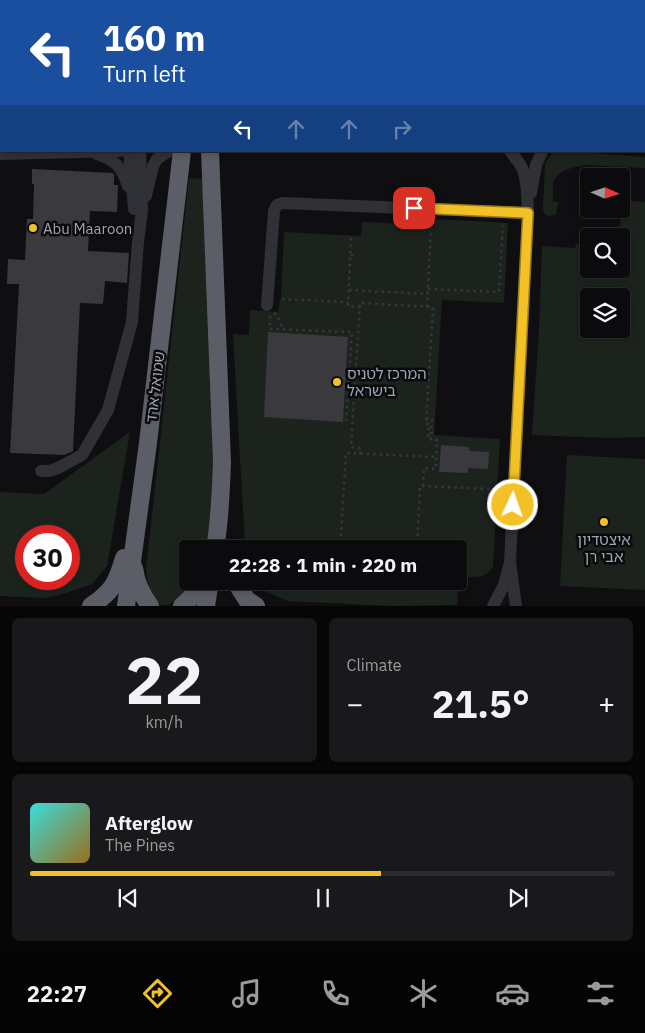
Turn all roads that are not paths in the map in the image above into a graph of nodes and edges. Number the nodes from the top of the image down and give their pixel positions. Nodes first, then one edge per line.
1 (92, 152) edge
2 (129, 152) edge
3 (140, 152) edge
4 (167, 152) edge
5 (210, 152) edge
6 (510, 152) edge
7 (542, 152) edge
8 (0, 154) edge
9 (182, 160) edge
10 (138, 210) junction
11 (528, 213) junction
12 (267, 305) dead end
13 (41, 471) dead end
14 (139, 502) junction
15 (218, 529) junction
16 (216, 540) edge
17 (220, 540) edge
18 (132, 558) junction
19 (510, 562) junction
20 (198, 590) edge
21 (209, 590) edge
22 (241, 590) edge
23 (91, 606) edge
24 (126, 606) edge
25 (150, 606) edge
26 (182, 606) edge
27 (206, 606) edge
28 (256, 606) edge
29 (493, 606) edge
30 (516, 606) edge

1 - 8 street
1 - 10 street
2 - 10 street
3 - 10 street
4 - 10 street
5 - 15 highway
6 - 7 street
6 - 11 street
7 - 11 street
9 - 14 highway, שמואל ארד
10 - 13 street
11 - 12 street
11 - 19 street
14 - 18 highway, שמואל ארד
14 - 23 highway
15 - 16 highway
15 - 17 highway
18 - 24 highway, שמואל ארד
18 - 25 highway
19 - 29 street
19 - 30 street
20 - 26 highway
21 - 27 highway
22 - 28 highway

